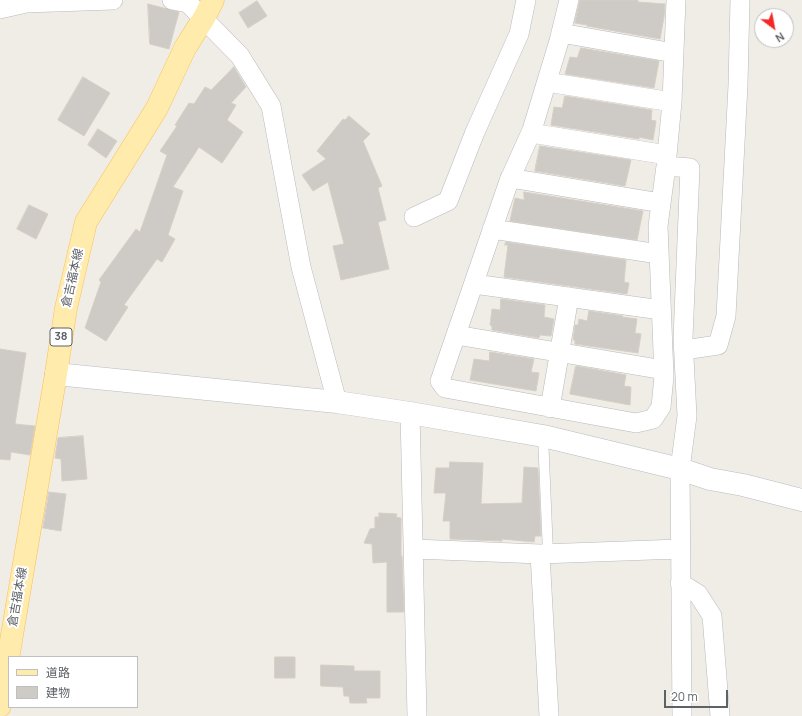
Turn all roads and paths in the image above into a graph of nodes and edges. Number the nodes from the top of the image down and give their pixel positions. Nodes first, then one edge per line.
1 (113, 0) edge
2 (172, 0) edge
3 (526, 0) edge
4 (569, 0) edge
5 (676, 0) edge
6 (740, 0) edge
7 (0, 9) edge
8 (208, 9) edge
9 (561, 33) junction
10 (674, 53) junction
11 (547, 82) junction
12 (672, 102) junction
13 (531, 133) junction
14 (666, 161) junction
15 (510, 178) junction
16 (661, 203) junction
17 (414, 217) dead end
18 (492, 229) junction
19 (659, 254) junction
20 (474, 284) junction
21 (569, 297) junction
22 (661, 310) junction
23 (456, 335) junction
24 (684, 350) junction
25 (560, 352) junction
26 (664, 370) junction
27 (56, 374) junction
28 (337, 402) junction
29 (550, 408) junction
30 (410, 413) junction
31 (543, 436) junction
32 (680, 469) junction
33 (802, 500) edge
34 (414, 549) junction
35 (680, 549) junction
36 (544, 554) junction
37 (680, 583) junction
38 (8, 656) edge
39 (8, 659) edge
40 (0, 706) edge
41 (417, 716) edge
42 (549, 716) edge
43 (682, 716) edge
44 (720, 716) edge

1 - 7 street
2 - 8 street
3 - 17 street
4 - 9 street
5 - 10 street
6 - 24 street
8 - 27 main road, 倉吉福本線 / 38
8 - 28 street
9 - 10 street
9 - 11 street
10 - 12 street
11 - 12 street
11 - 13 street
12 - 14 street
13 - 14 street
13 - 15 street
14 - 16 street
14 - 24 street
15 - 16 street
15 - 18 street
16 - 19 street
18 - 19 street
18 - 20 street
19 - 22 street
20 - 21 street
20 - 23 street
21 - 22 street
21 - 25 street
22 - 26 street
23 - 25 street
23 - 29 street
24 - 32 street
25 - 26 street
25 - 29 street
26 - 29 street
27 - 28 street
27 - 38 main road, 倉吉福本線 / 38
28 - 30 street
30 - 31 street
30 - 34 street
31 - 32 street
31 - 36 lane
32 - 33 street
32 - 35 street
34 - 36 street
34 - 41 street
35 - 36 street
35 - 37 street
36 - 42 street
37 - 43 street
37 - 44 street
39 - 40 main road, 倉吉福本線 / 38

